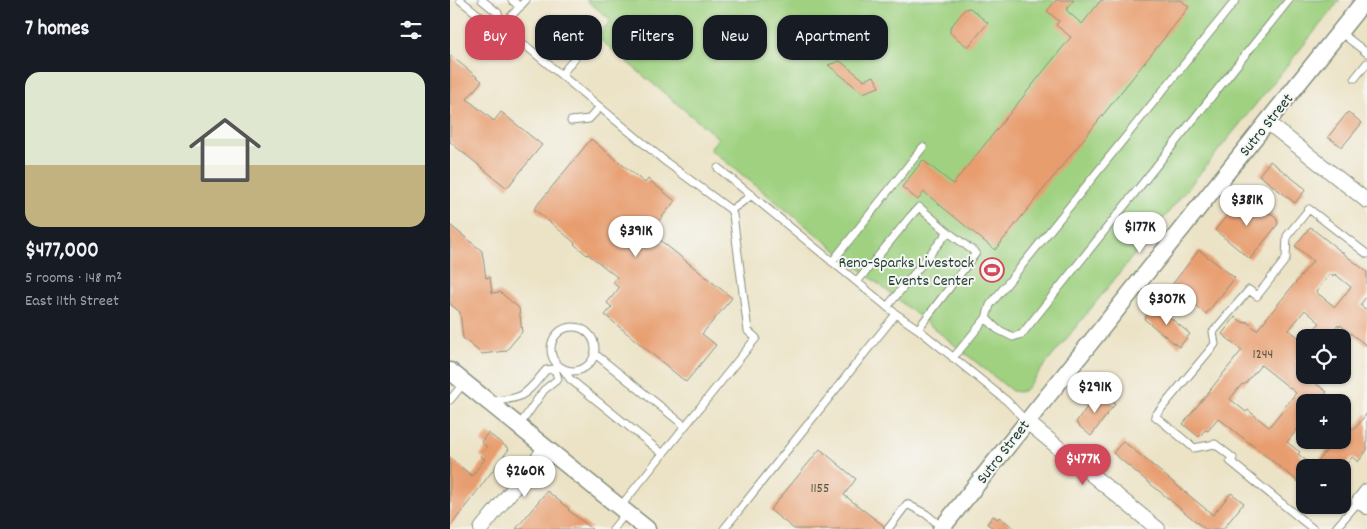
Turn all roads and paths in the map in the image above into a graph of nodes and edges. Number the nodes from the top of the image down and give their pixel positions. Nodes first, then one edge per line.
1 (460, 0) edge
2 (482, 0) edge
3 (512, 0) edge
4 (526, 0) edge
5 (1236, 0) edge
6 (1289, 0) edge
7 (1365, 0) edge
8 (520, 7) junction
9 (479, 15) edge
10 (499, 15) edge
11 (512, 15) edge
12 (1339, 32) junction
13 (525, 45) edge
14 (1367, 53) edge
15 (573, 60) edge
16 (1367, 63) edge
17 (561, 74) junction
18 (1355, 78) dead end
19 (600, 107) junction
20 (571, 121) dead end
21 (1267, 122) junction
22 (923, 147) dead end
23 (718, 168) dead end
24 (752, 195) junction
25 (1367, 201) edge
26 (731, 210) junction
27 (948, 232) junction
28 (1367, 254) edge
29 (832, 262) junction
30 (857, 282) junction
31 (887, 307) junction
32 (896, 314) junction
33 (986, 318) junction
34 (918, 329) junction
35 (595, 354) junction
36 (953, 358) junction
37 (558, 368) junction
38 (450, 371) edge
39 (464, 382) junction
40 (450, 400) edge
41 (488, 401) junction
42 (1026, 421) junction
43 (519, 426) junction
44 (686, 426) junction
45 (546, 448) junction
46 (663, 454) junction
47 (1364, 500) edge
48 (623, 510) junction
49 (942, 528) edge
50 (481, 529) edge
51 (613, 529) edge
52 (647, 529) edge
53 (724, 529) edge
54 (888, 529) edge
55 (1158, 529) edge
56 (1313, 529) edge
57 (1336, 529) edge

1 - 9 lane
2 - 10 lane
3 - 8 lane
4 - 8 lane
5 - 33 lane
6 - 33 lane
7 - 12 street, Sutro Street
8 - 11 lane
12 - 14 lane
12 - 21 street, Sutro Street
13 - 17 lane
15 - 17 lane
16 - 18 lane
17 - 19 lane
19 - 20 lane
19 - 26 lane
21 - 25 street
21 - 42 street, Sutro Street
22 - 29 lane
23 - 24 lane
24 - 26 lane
24 - 29 lane
26 - 44 lane
27 - 30 lane
27 - 31 lane
27 - 34 lane
28 - 56 lane
29 - 30 lane
30 - 31 lane
31 - 32 lane
32 - 34 lane
32 - 53 lane
33 - 36 lane
34 - 36 lane
35 - 37 lane
35 - 37 lane
35 - 44 lane
36 - 42 lane
37 - 41 lane
37 - 43 lane
37 - 46 lane
38 - 39 street
39 - 40 lane
39 - 41 street
41 - 43 street
42 - 49 street, Sutro Street
42 - 55 street
43 - 45 street
44 - 46 lane
45 - 48 street
45 - 50 street
46 - 48 lane
47 - 57 lane
48 - 51 lane
48 - 52 street
49 - 54 lane

